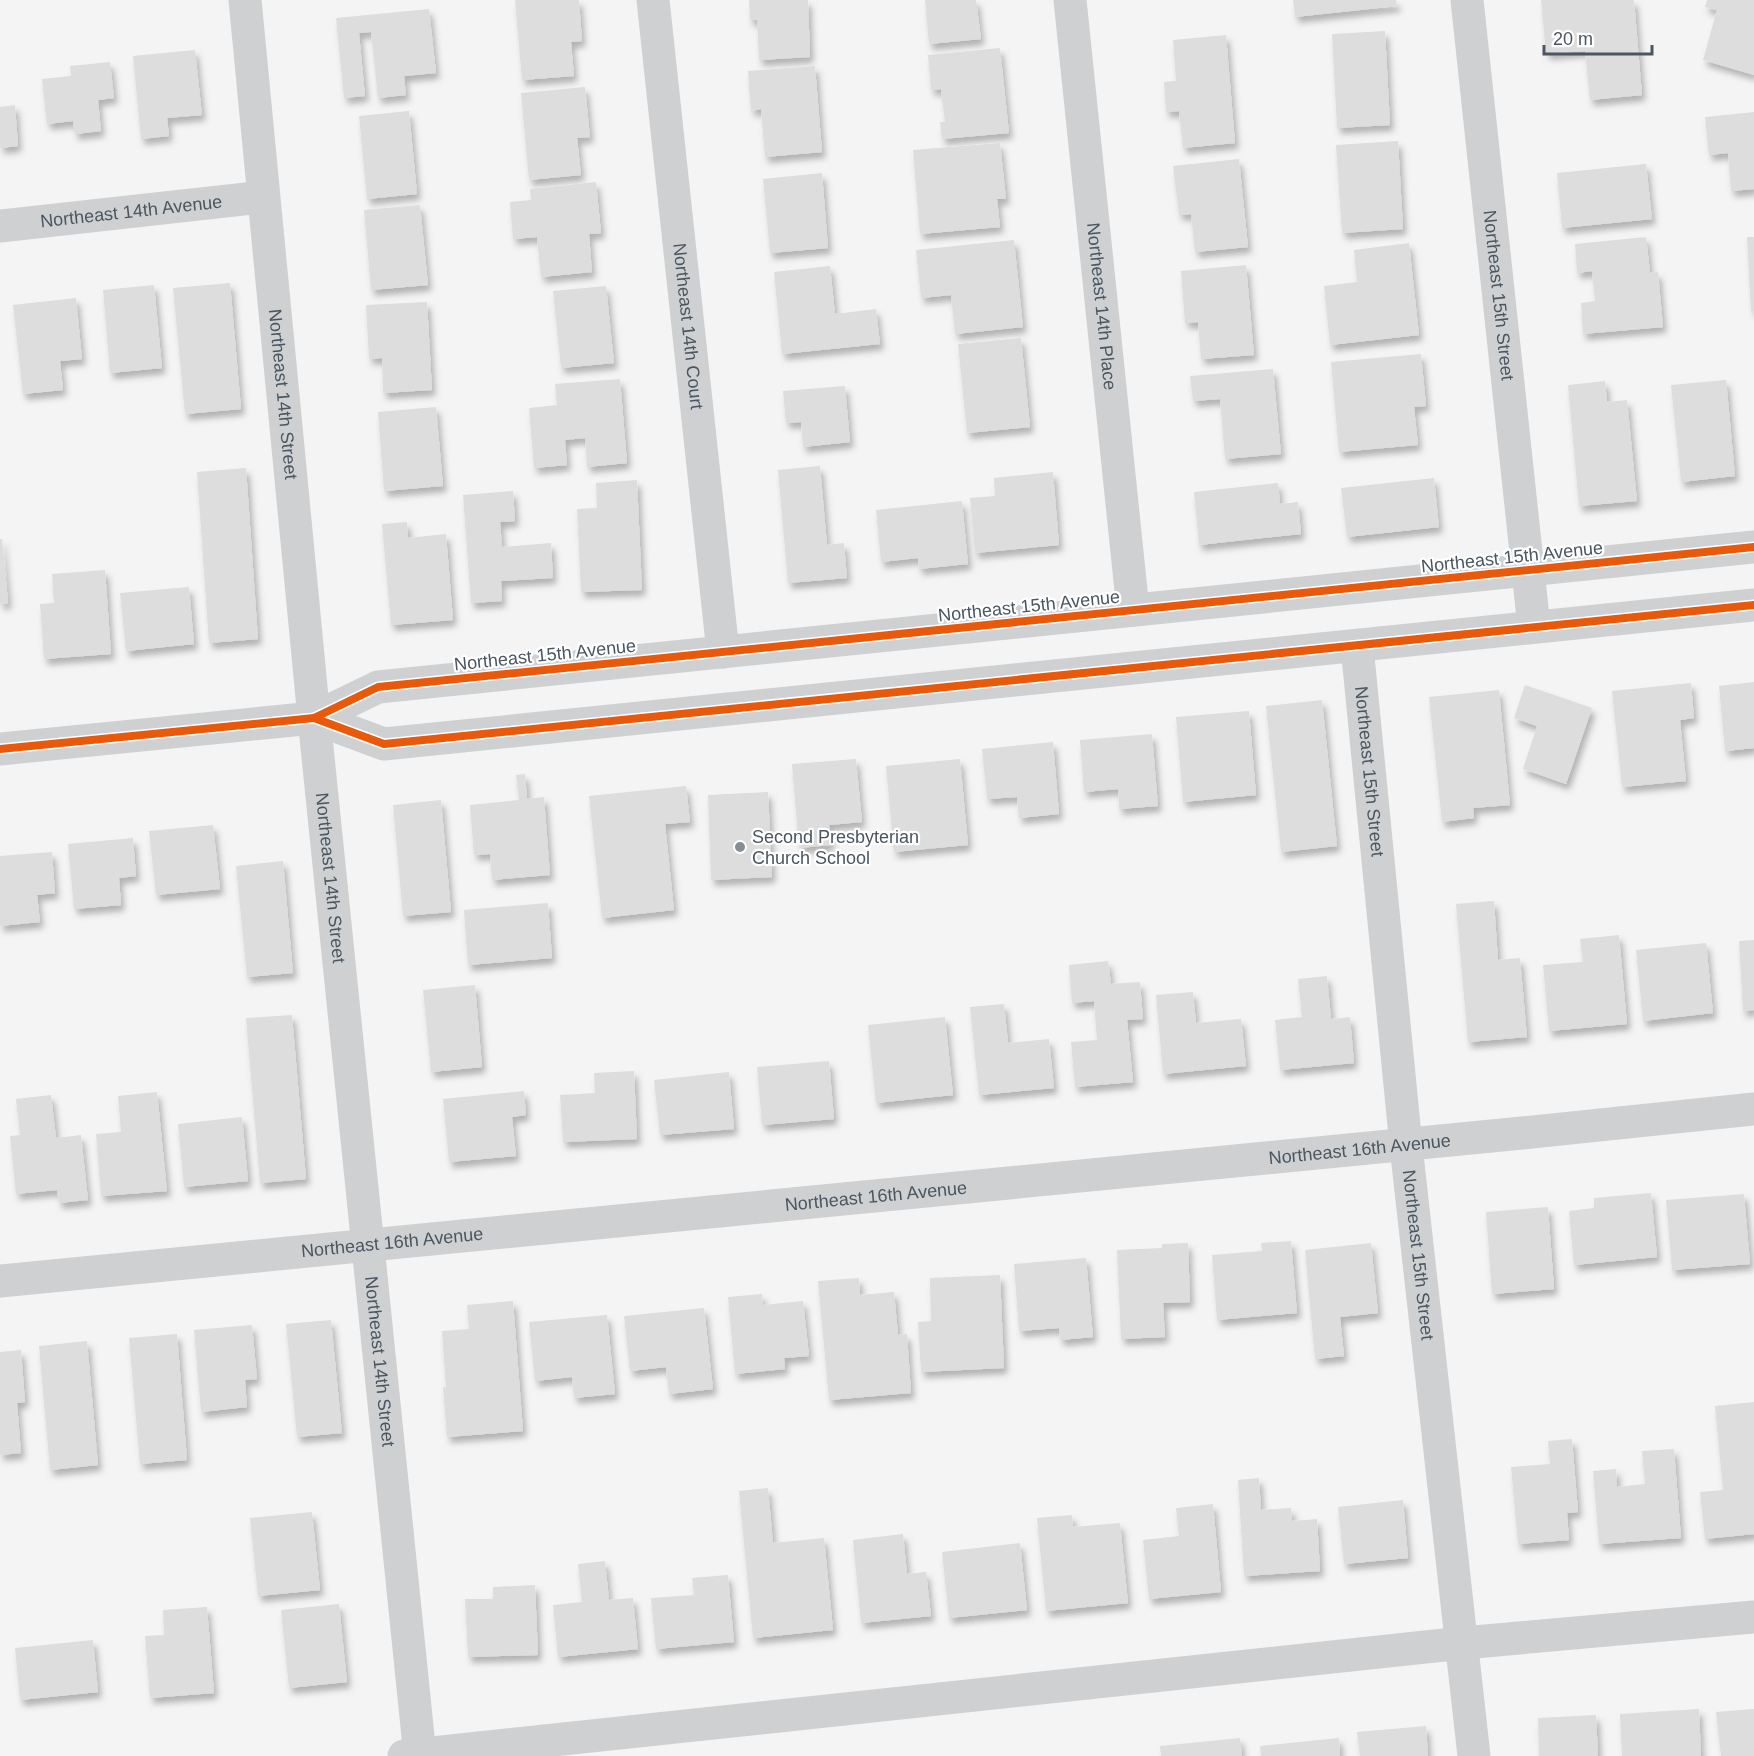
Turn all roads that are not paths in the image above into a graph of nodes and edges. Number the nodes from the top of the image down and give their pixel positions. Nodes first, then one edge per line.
1 (245, 0) edge
2 (653, 0) edge
3 (1070, 0) edge
4 (1467, 0) edge
5 (263, 197) junction
6 (0, 226) edge
7 (1754, 547) edge
8 (1528, 570) junction
9 (1754, 605) edge
10 (1133, 610) junction
11 (1534, 627) junction
12 (1356, 646) junction
13 (723, 652) junction
14 (314, 718) junction
15 (0, 749) edge
16 (1754, 1109) edge
17 (1406, 1146) junction
18 (368, 1244) junction
19 (0, 1281) edge
20 (1754, 1617) edge
21 (1463, 1643) junction
22 (414, 1756) edge
23 (1474, 1756) edge

1 - 5 street, Northeast 14th Street
2 - 13 street, Northeast 14th Court
3 - 10 street, Northeast 14th Place
4 - 8 street, Northeast 15th Street
5 - 6 street, Northeast 14th Avenue
5 - 14 street, Northeast 14th Street
7 - 8 street, Northeast 15th Avenue
8 - 10 street, Northeast 15th Avenue
8 - 11 street, Northeast 15th Street
9 - 11 street, Northeast 15th Avenue
10 - 13 street, Northeast 15th Avenue
11 - 12 street, Northeast 15th Avenue
12 - 14 street, Northeast 15th Avenue
12 - 17 street, Northeast 15th Street
13 - 14 street, Northeast 15th Avenue
14 - 15 street, Northeast 15th Avenue
14 - 18 street, Northeast 14th Street
16 - 17 street, Northeast 16th Avenue
17 - 18 street, Northeast 16th Avenue
17 - 21 street, Northeast 15th Street
18 - 19 street, Northeast 16th Avenue
18 - 22 street, Northeast 14th Street
20 - 21 street
21 - 22 street
21 - 23 street, Northeast 15th Street

